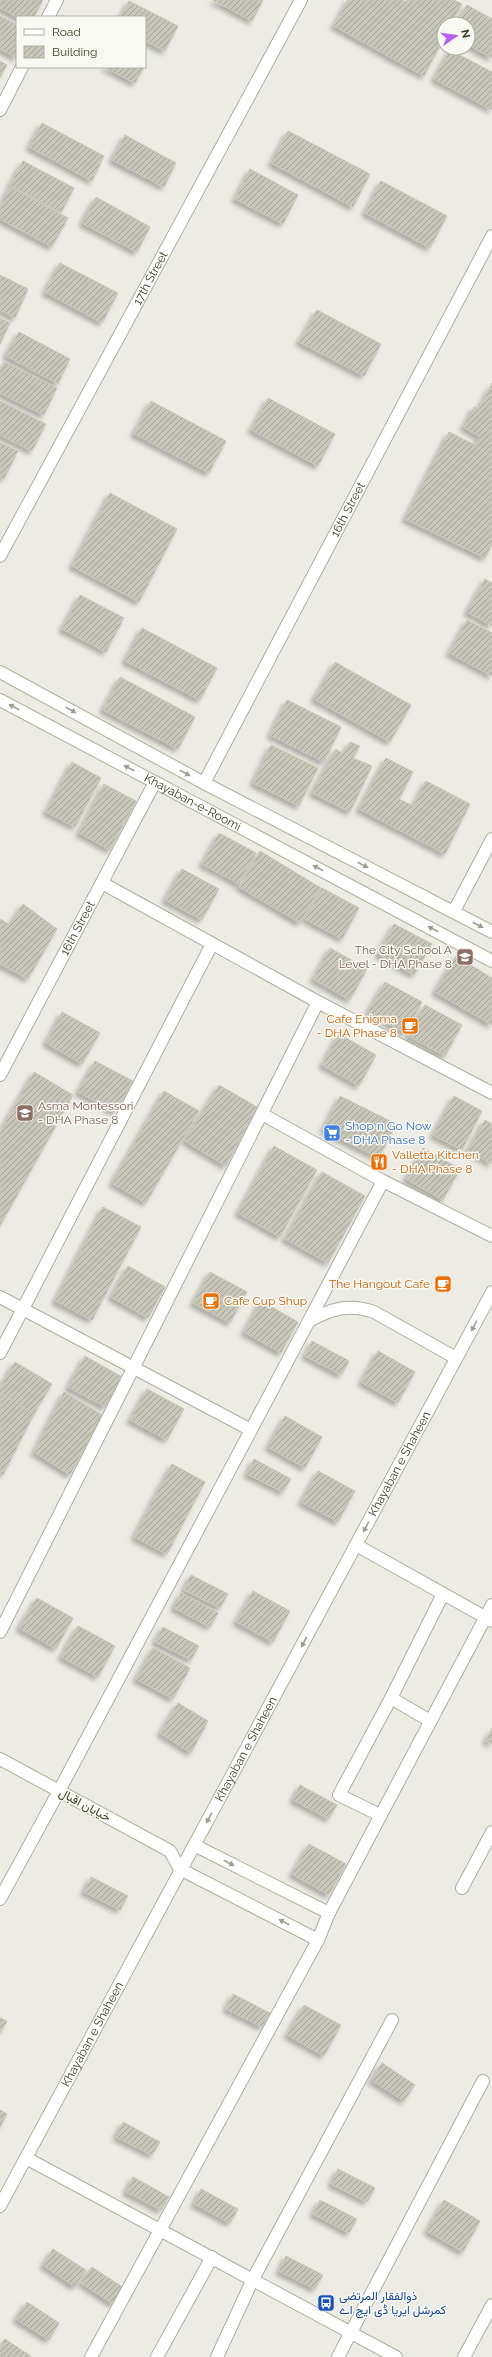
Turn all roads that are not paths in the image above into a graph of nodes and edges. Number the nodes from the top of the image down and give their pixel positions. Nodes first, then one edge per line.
1 (57, 0) edge
2 (301, 0) edge
3 (49, 16) edge
4 (21, 68) edge
5 (0, 110) edge
6 (492, 236) edge
7 (0, 556) edge
8 (0, 672) edge
9 (0, 700) edge
10 (155, 782) junction
11 (204, 782) junction
12 (492, 839) edge
13 (102, 883) junction
14 (454, 911) junction
15 (492, 932) edge
16 (212, 944) junction
17 (492, 961) edge
18 (318, 1002) junction
19 (0, 1075) edge
20 (492, 1093) edge
21 (262, 1114) junction
22 (383, 1181) junction
23 (492, 1236) edge
24 (492, 1292) edge
25 (0, 1296) edge
26 (23, 1309) junction
27 (309, 1321) junction
28 (0, 1353) edge
29 (456, 1358) junction
30 (134, 1368) junction
31 (251, 1430) junction
32 (356, 1545) junction
33 (443, 1594) junction
34 (492, 1605) edge
35 (489, 1619) edge
36 (0, 1632) edge
37 (391, 1698) junction
38 (430, 1722) junction
39 (0, 1759) edge
40 (60, 1792) junction
41 (380, 1816) junction
42 (492, 1832) edge
43 (194, 1845) junction
44 (170, 1851) junction
45 (180, 1869) junction
46 (462, 1888) dead end
47 (0, 1899) edge
48 (329, 1913) junction
49 (318, 1940) junction
50 (392, 2020) dead end
51 (484, 2081) dead end
52 (26, 2158) junction
53 (0, 2206) edge
54 (160, 2229) junction
55 (212, 2257) junction
56 (253, 2279) junction
57 (492, 2305) edge
58 (350, 2333) junction
59 (92, 2357) edge
60 (157, 2357) edge
61 (217, 2357) edge
62 (338, 2357) edge
63 (396, 2357) edge
64 (464, 2357) edge

1 - 3 street
2 - 7 street, 17th Street
4 - 5 street
6 - 11 street, 16th Street
8 -> 11 street, Khayaban-e-Roomi
10 -> 9 street, Khayaban-e-Roomi
10 - 13 street, 16th Street
17 -> 10 street, Khayaban-e-Roomi
11 -> 14 street, Khayaban-e-Roomi
12 - 14 street
13 - 16 street
13 - 19 street, 16th Street
14 -> 15 street, Khayaban-e-Roomi
16 - 18 street
16 - 26 street
18 - 20 street
18 - 21 street
21 - 22 street
21 - 30 street
22 - 23 street
22 - 27 street
24 -> 29 street, Khayaban e Shaheen
25 - 26 street
26 - 28 street
26 - 30 street
27 - 29 street
27 - 31 street
29 -> 32 street, Khayaban e Shaheen
30 - 31 street
30 - 36 street
31 - 40 street
32 - 33 street
32 -> 43 street, Khayaban e Shaheen
33 - 35 street
33 - 37 street
34 - 35 street
35 - 38 street
37 - 38 street
37 - 41 street
38 - 41 street
39 - 40 street, خیابان اقبال
40 - 44 street, خیابان اقبال
40 - 47 street
41 - 48 street
42 - 46 street
43 - 44 street
43 - 45 street, Khayaban e Shaheen
43 -> 48 street
44 - 45 street
49 -> 45 street
45 - 52 street, Khayaban e Shaheen
48 - 49 street
49 - 54 street
50 - 56 street
51 - 58 street
52 - 53 street, Khayaban e Shaheen
52 - 54 street
54 - 55 street
54 - 59 street
55 - 56 street
55 - 60 street
56 - 58 street
56 - 61 street
57 - 64 street
58 - 62 street
58 - 63 street

